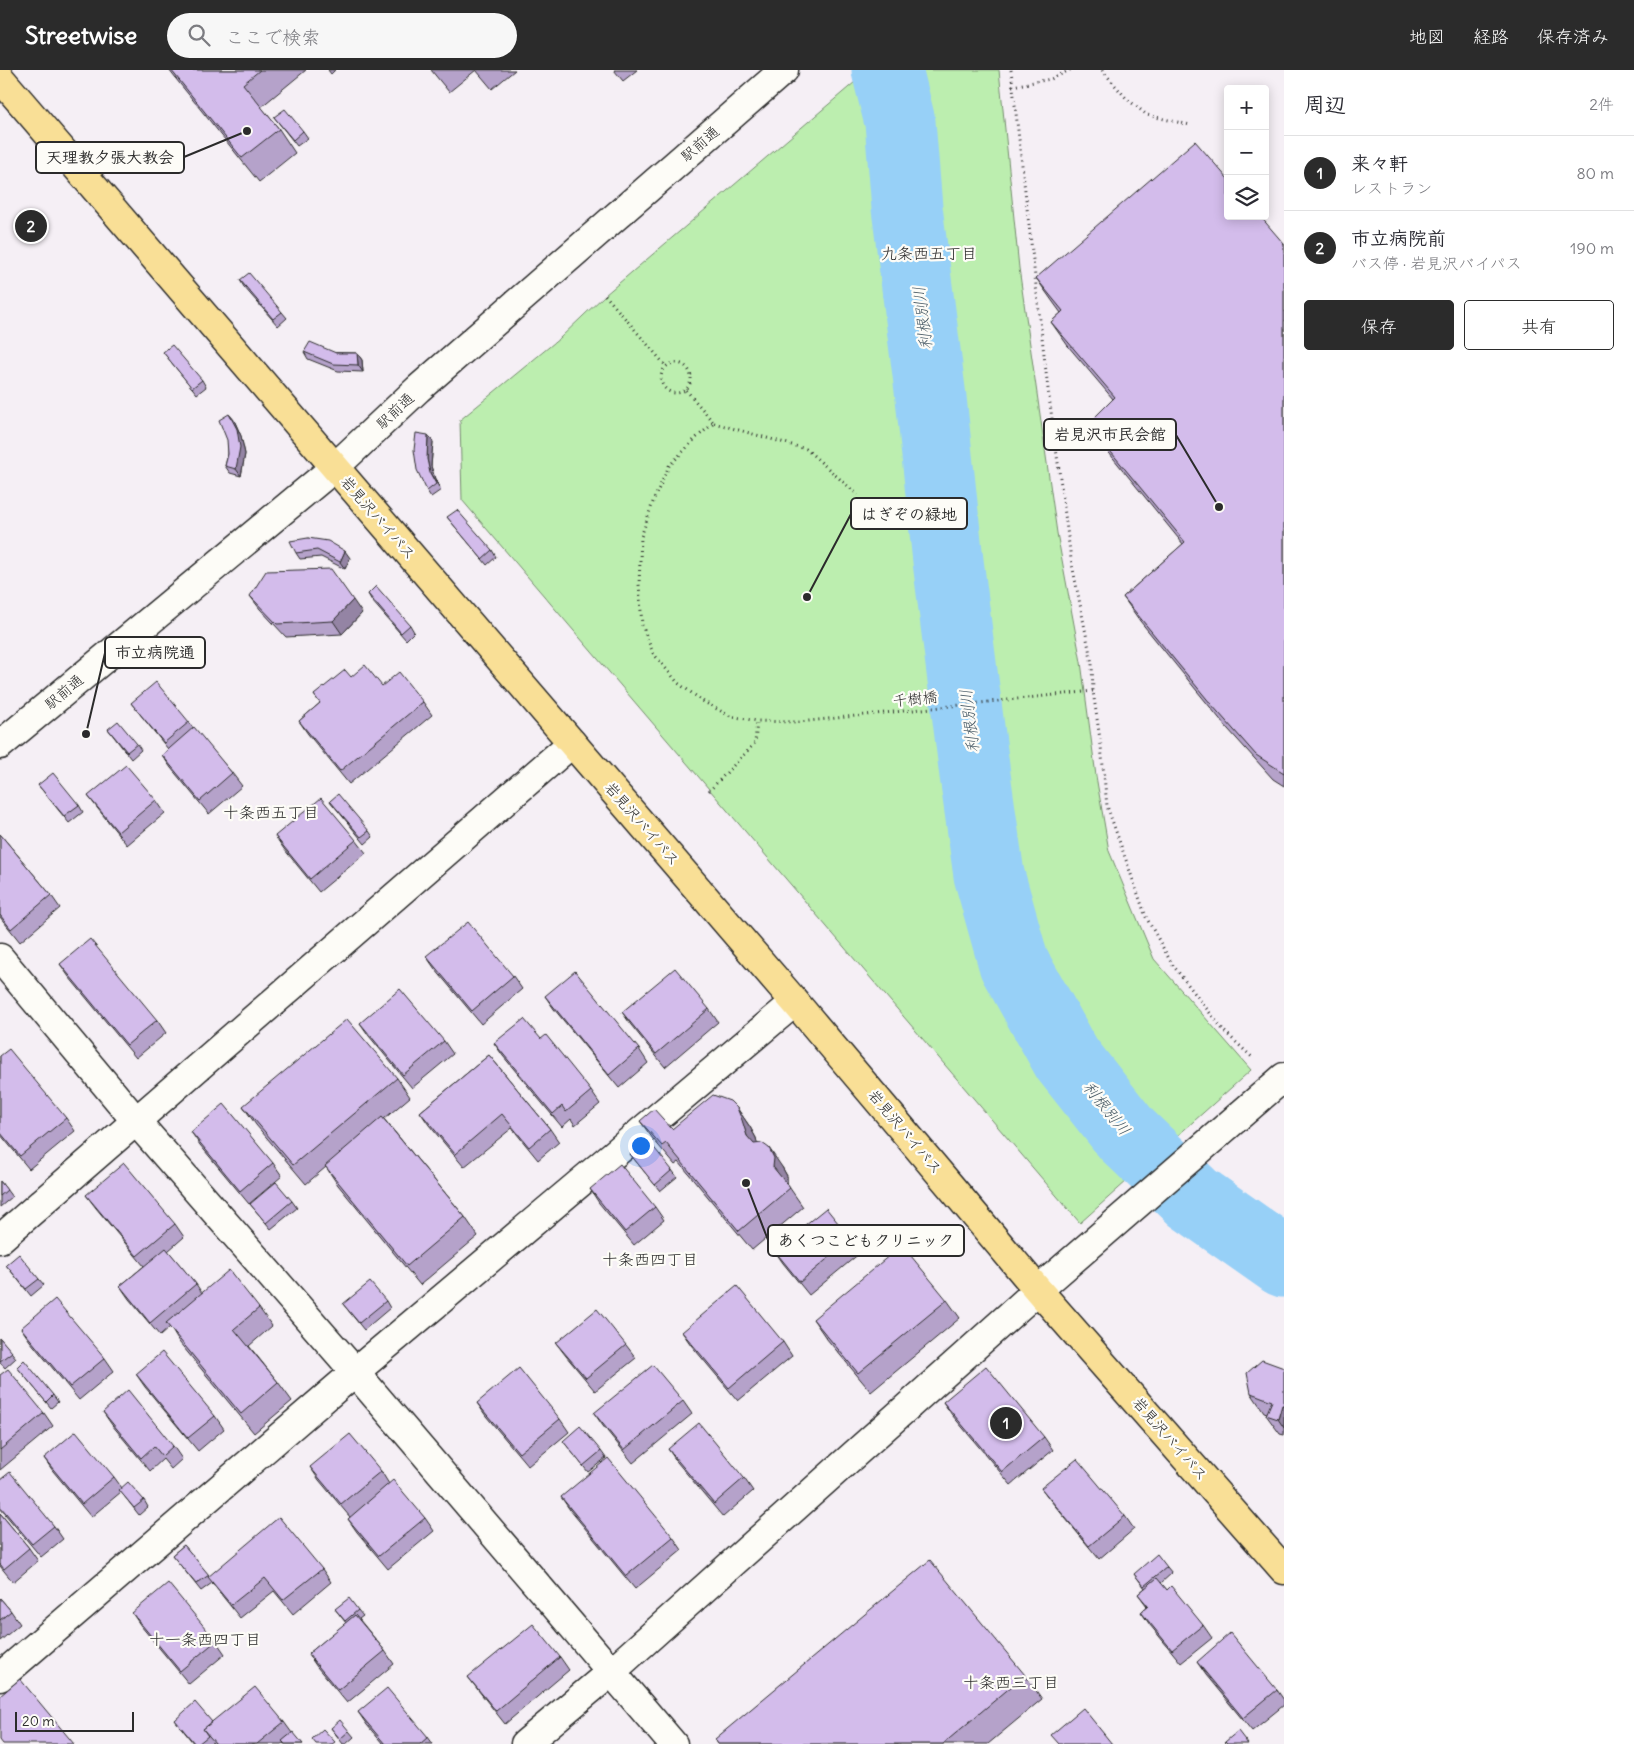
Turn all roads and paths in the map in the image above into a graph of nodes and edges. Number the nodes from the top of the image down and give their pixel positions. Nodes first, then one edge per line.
1 (784, 70) edge
2 (1010, 70) edge
3 (1070, 70) edge
4 (1102, 70) edge
5 (0, 78) edge
6 (1012, 86) junction
7 (1190, 126) dead end
8 (605, 294) dead end
9 (666, 366) junction
10 (686, 390) junction
11 (714, 423) junction
12 (334, 468) junction
13 (858, 495) dead end
14 (1092, 691) junction
15 (757, 721) junction
16 (572, 743) junction
17 (0, 745) edge
18 (709, 791) dead end
19 (0, 958) edge
20 (795, 1002) junction
21 (1276, 1088) edge
22 (136, 1121) junction
23 (0, 1240) edge
24 (1038, 1290) junction
25 (355, 1372) junction
26 (1284, 1570) edge
27 (611, 1672) junction
28 (0, 1677) edge
29 (525, 1744) edge
30 (673, 1744) edge

1 - 12 street, 駅前通
2 - 6 path
3 - 6 path
4 - 7 path
5 - 12 highway, 岩見沢バイパス
6 - 14 path
8 - 9 path
9 - 10 path
9 - 10 path
10 - 11 path
11 - 13 path
11 - 15 path, 千樹橋
12 - 16 highway, 岩見沢バイパス
12 - 17 street, 駅前通
14 - 15 path, 千樹橋
14 - 21 path
15 - 18 path
16 - 20 highway, 岩見沢バイパス
16 - 22 street
19 - 22 street
20 - 24 highway, 岩見沢バイパス
20 - 25 street
21 - 24 street
22 - 23 street
22 - 25 street
24 - 26 highway, 岩見沢バイパス
24 - 27 street
25 - 27 street
25 - 28 street
27 - 29 street
27 - 30 street

